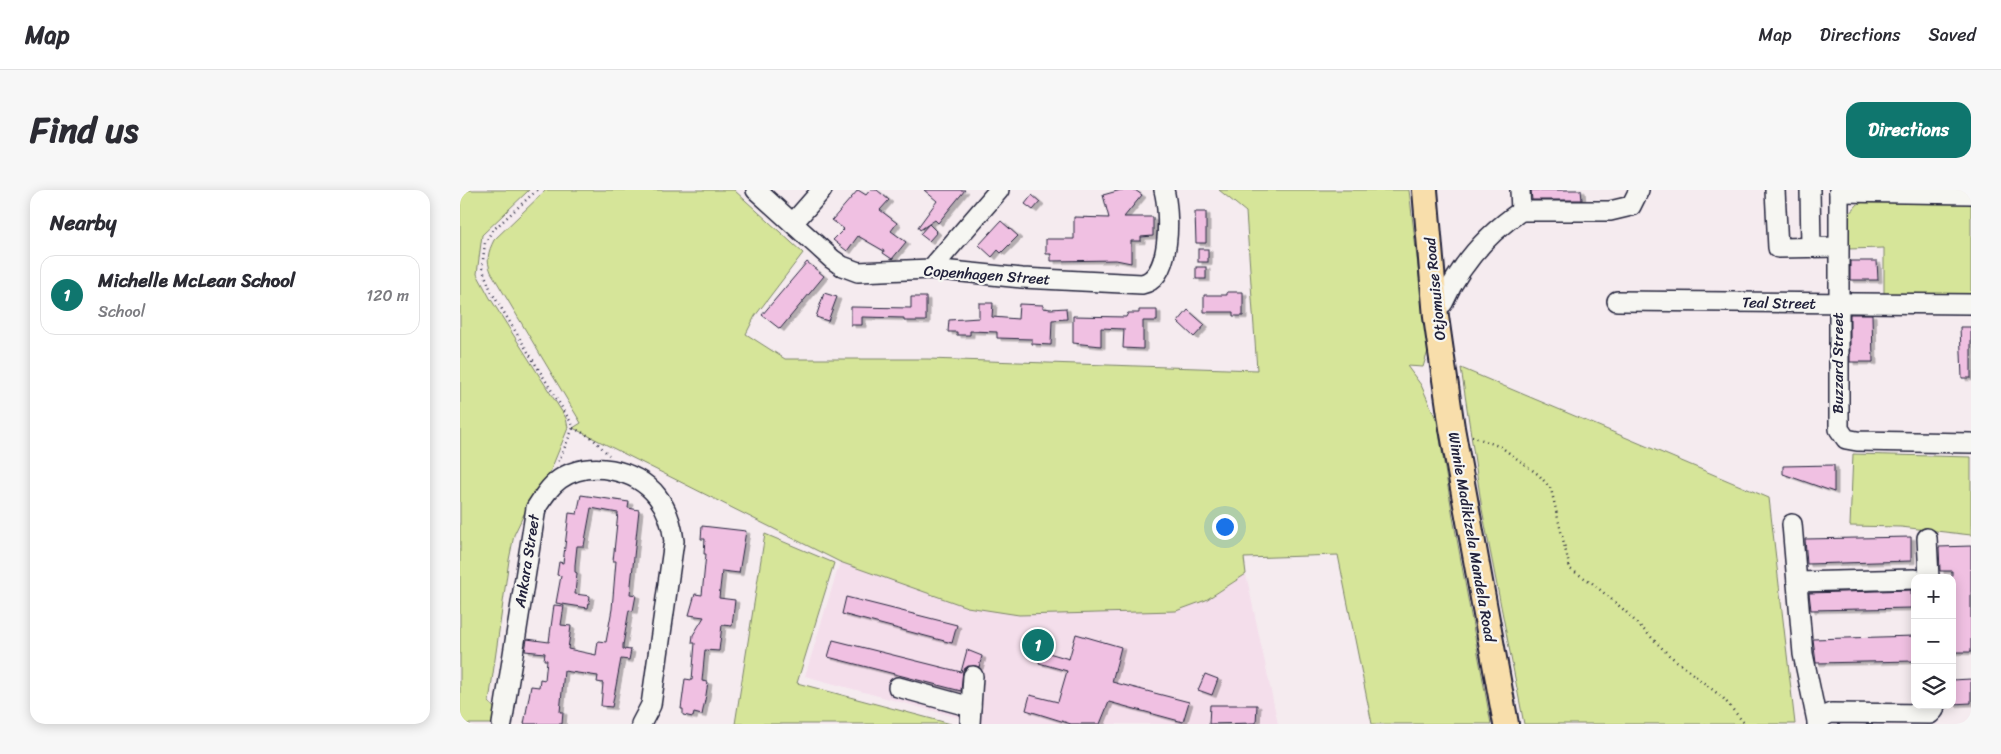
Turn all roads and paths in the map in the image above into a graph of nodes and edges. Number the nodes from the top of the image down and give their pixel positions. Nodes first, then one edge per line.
1 (537, 190) edge
2 (756, 190) edge
3 (822, 190) edge
4 (999, 190) edge
5 (1164, 190) edge
6 (1425, 190) edge
7 (1435, 190) edge
8 (1520, 190) edge
9 (1639, 190) edge
10 (1775, 190) edge
11 (1810, 190) edge
12 (1839, 191) edge
13 (1971, 194) edge
14 (1521, 211) junction
15 (792, 224) junction
16 (1811, 247) junction
17 (1838, 247) junction
18 (931, 270) junction
19 (1617, 302) dead end
20 (1443, 303) junction
21 (1838, 304) junction
22 (1971, 304) edge
23 (1442, 349) junction
24 (573, 428) junction
25 (1452, 428) junction
26 (1971, 443) edge
27 (556, 468) dead end
28 (619, 472) junction
29 (1792, 524) dead end
30 (1927, 538) dead end
31 (1929, 574) edge
32 (1911, 579) edge
33 (1797, 582) junction
34 (973, 676) dead end
35 (898, 687) dead end
36 (1934, 709) edge
37 (971, 716) edge
38 (1817, 722) edge
39 (502, 724) edge
40 (641, 724) edge
41 (1506, 724) edge
42 (1745, 724) edge

1 - 24 path
2 - 15 street, Copenhagen Street
3 - 15 street
4 - 18 street
5 - 18 street, Copenhagen Street
6 - 23 main road, Otjomuise Road
7 - 20 main road, Otjomuise Road
8 - 14 street
9 - 14 street
10 - 16 street
11 - 16 street
12 - 13 street
12 - 17 street, Buzzard Street
14 - 20 street
15 - 18 street, Copenhagen Street
16 - 17 street
17 - 21 street, Buzzard Street
19 - 21 street, Teal Street
20 - 23 main road, Otjomuise Road
21 - 22 street, Teal Street
21 - 26 street, Buzzard Street
23 - 25 main road, Winnie Madikizela Mandela Road
24 - 27 path
24 - 28 path
25 - 41 main road, Winnie Madikizela Mandela Road
25 - 42 path
28 - 39 street, Ankara Street
28 - 40 street, Ankara Street
29 - 33 street
30 - 31 street
32 - 33 street
33 - 38 street
34 - 37 street
35 - 37 street
36 - 38 street

